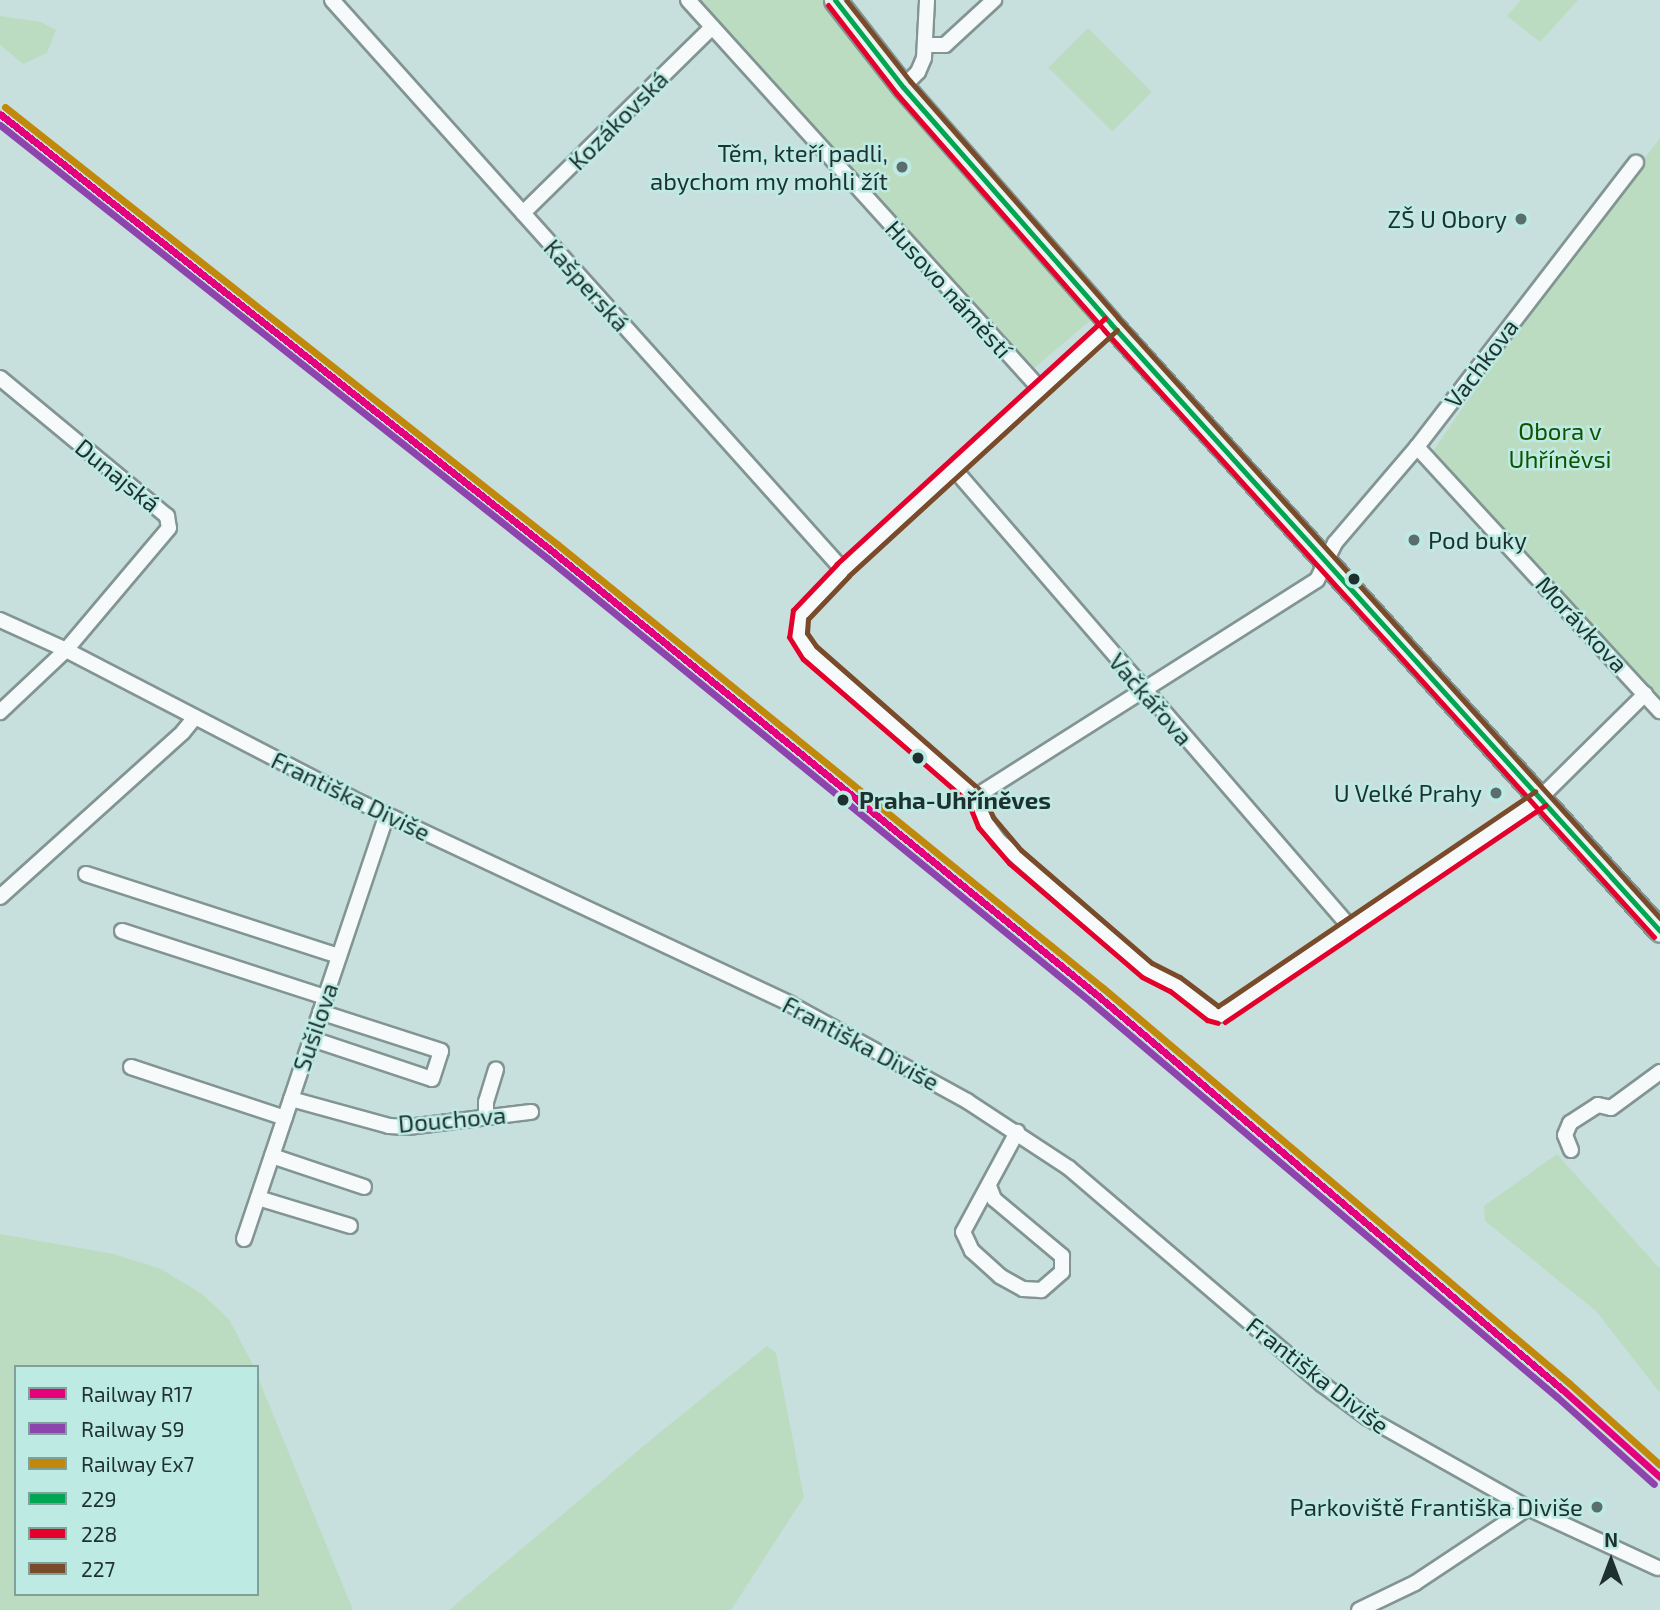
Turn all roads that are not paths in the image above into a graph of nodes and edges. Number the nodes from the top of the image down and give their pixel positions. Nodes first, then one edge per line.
1 (332, 0) edge
2 (688, 0) edge
3 (835, 0) edge
4 (927, 0) edge
5 (995, 0) edge
6 (712, 27) junction
7 (927, 45) junction
8 (903, 87) junction
9 (1636, 163) dead end
10 (523, 213) junction
11 (1111, 324) junction
12 (0, 379) edge
13 (1041, 390) junction
14 (1417, 447) junction
15 (955, 470) junction
16 (1326, 562) junction
17 (843, 570) junction
18 (0, 620) edge
19 (66, 650) junction
20 (1144, 692) junction
21 (1644, 694) junction
22 (1660, 711) edge
23 (0, 712) edge
24 (195, 717) junction
25 (975, 797) junction
26 (1540, 798) junction
27 (387, 815) junction
28 (86, 874) dead end
29 (0, 897) edge
30 (1349, 926) junction
31 (1660, 930) edge
32 (122, 931) dead end
33 (339, 956) junction
34 (325, 997) junction
35 (320, 1012) junction
36 (312, 1039) junction
37 (131, 1067) dead end
38 (496, 1069) dead end
39 (1660, 1072) edge
40 (291, 1099) junction
41 (531, 1112) dead end
42 (486, 1117) junction
43 (285, 1118) junction
44 (1017, 1132) junction
45 (1571, 1150) dead end
46 (272, 1156) junction
47 (989, 1186) junction
48 (364, 1187) dead end
49 (258, 1198) junction
50 (350, 1226) dead end
51 (244, 1239) dead end
52 (1528, 1508) junction
53 (1658, 1568) dead end
54 (1359, 1610) edge

1 - 10 street, Kašperská
2 - 6 street, Husovo náměstí
3 - 8 main road
4 - 7 street
5 - 7 street
6 - 10 street, Kozákovská
6 - 13 street, Husovo náměstí
7 - 8 street
8 - 11 main road
9 - 14 street, Vachkova
10 - 17 street, Kašperská
11 - 13 street
11 - 16 main road
12 - 19 street, Dunajská
13 - 15 street
14 - 16 street, Vachkova
14 - 21 street, Morávkova
15 - 17 street
15 - 20 street, Vačkářova
16 - 20 street, Vachkova
16 - 26 main road
17 - 25 street
18 - 19 street, Františka Diviše
19 - 23 street, Dunajská
19 - 24 street, Františka Diviše
20 - 25 street, Vachkova
20 - 30 street, Vačkářova
21 - 22 street, Morávkova
21 - 26 street
24 - 27 street, Františka Diviše
24 - 29 street
25 - 30 street
26 - 30 street
26 - 31 main road
27 - 33 street, Sušilova
27 - 44 street, Františka Diviše
28 - 33 street
32 - 34 street
33 - 34 street, Sušilova
34 - 35 street, Sušilova
35 - 36 street, Sušilova
35 - 36 street
36 - 40 street, Sušilova
37 - 43 street
38 - 42 street
39 - 45 street
40 - 42 street, Douchova
40 - 43 street, Sušilova
41 - 42 street, Douchova
43 - 46 street, Sušilova
44 - 47 street
44 - 52 street, Františka Diviše
46 - 48 street
46 - 49 street, Sušilova
47 - 47 street
49 - 50 street
49 - 51 street, Sušilova
52 - 53 street, Františka Diviše
52 - 54 street

